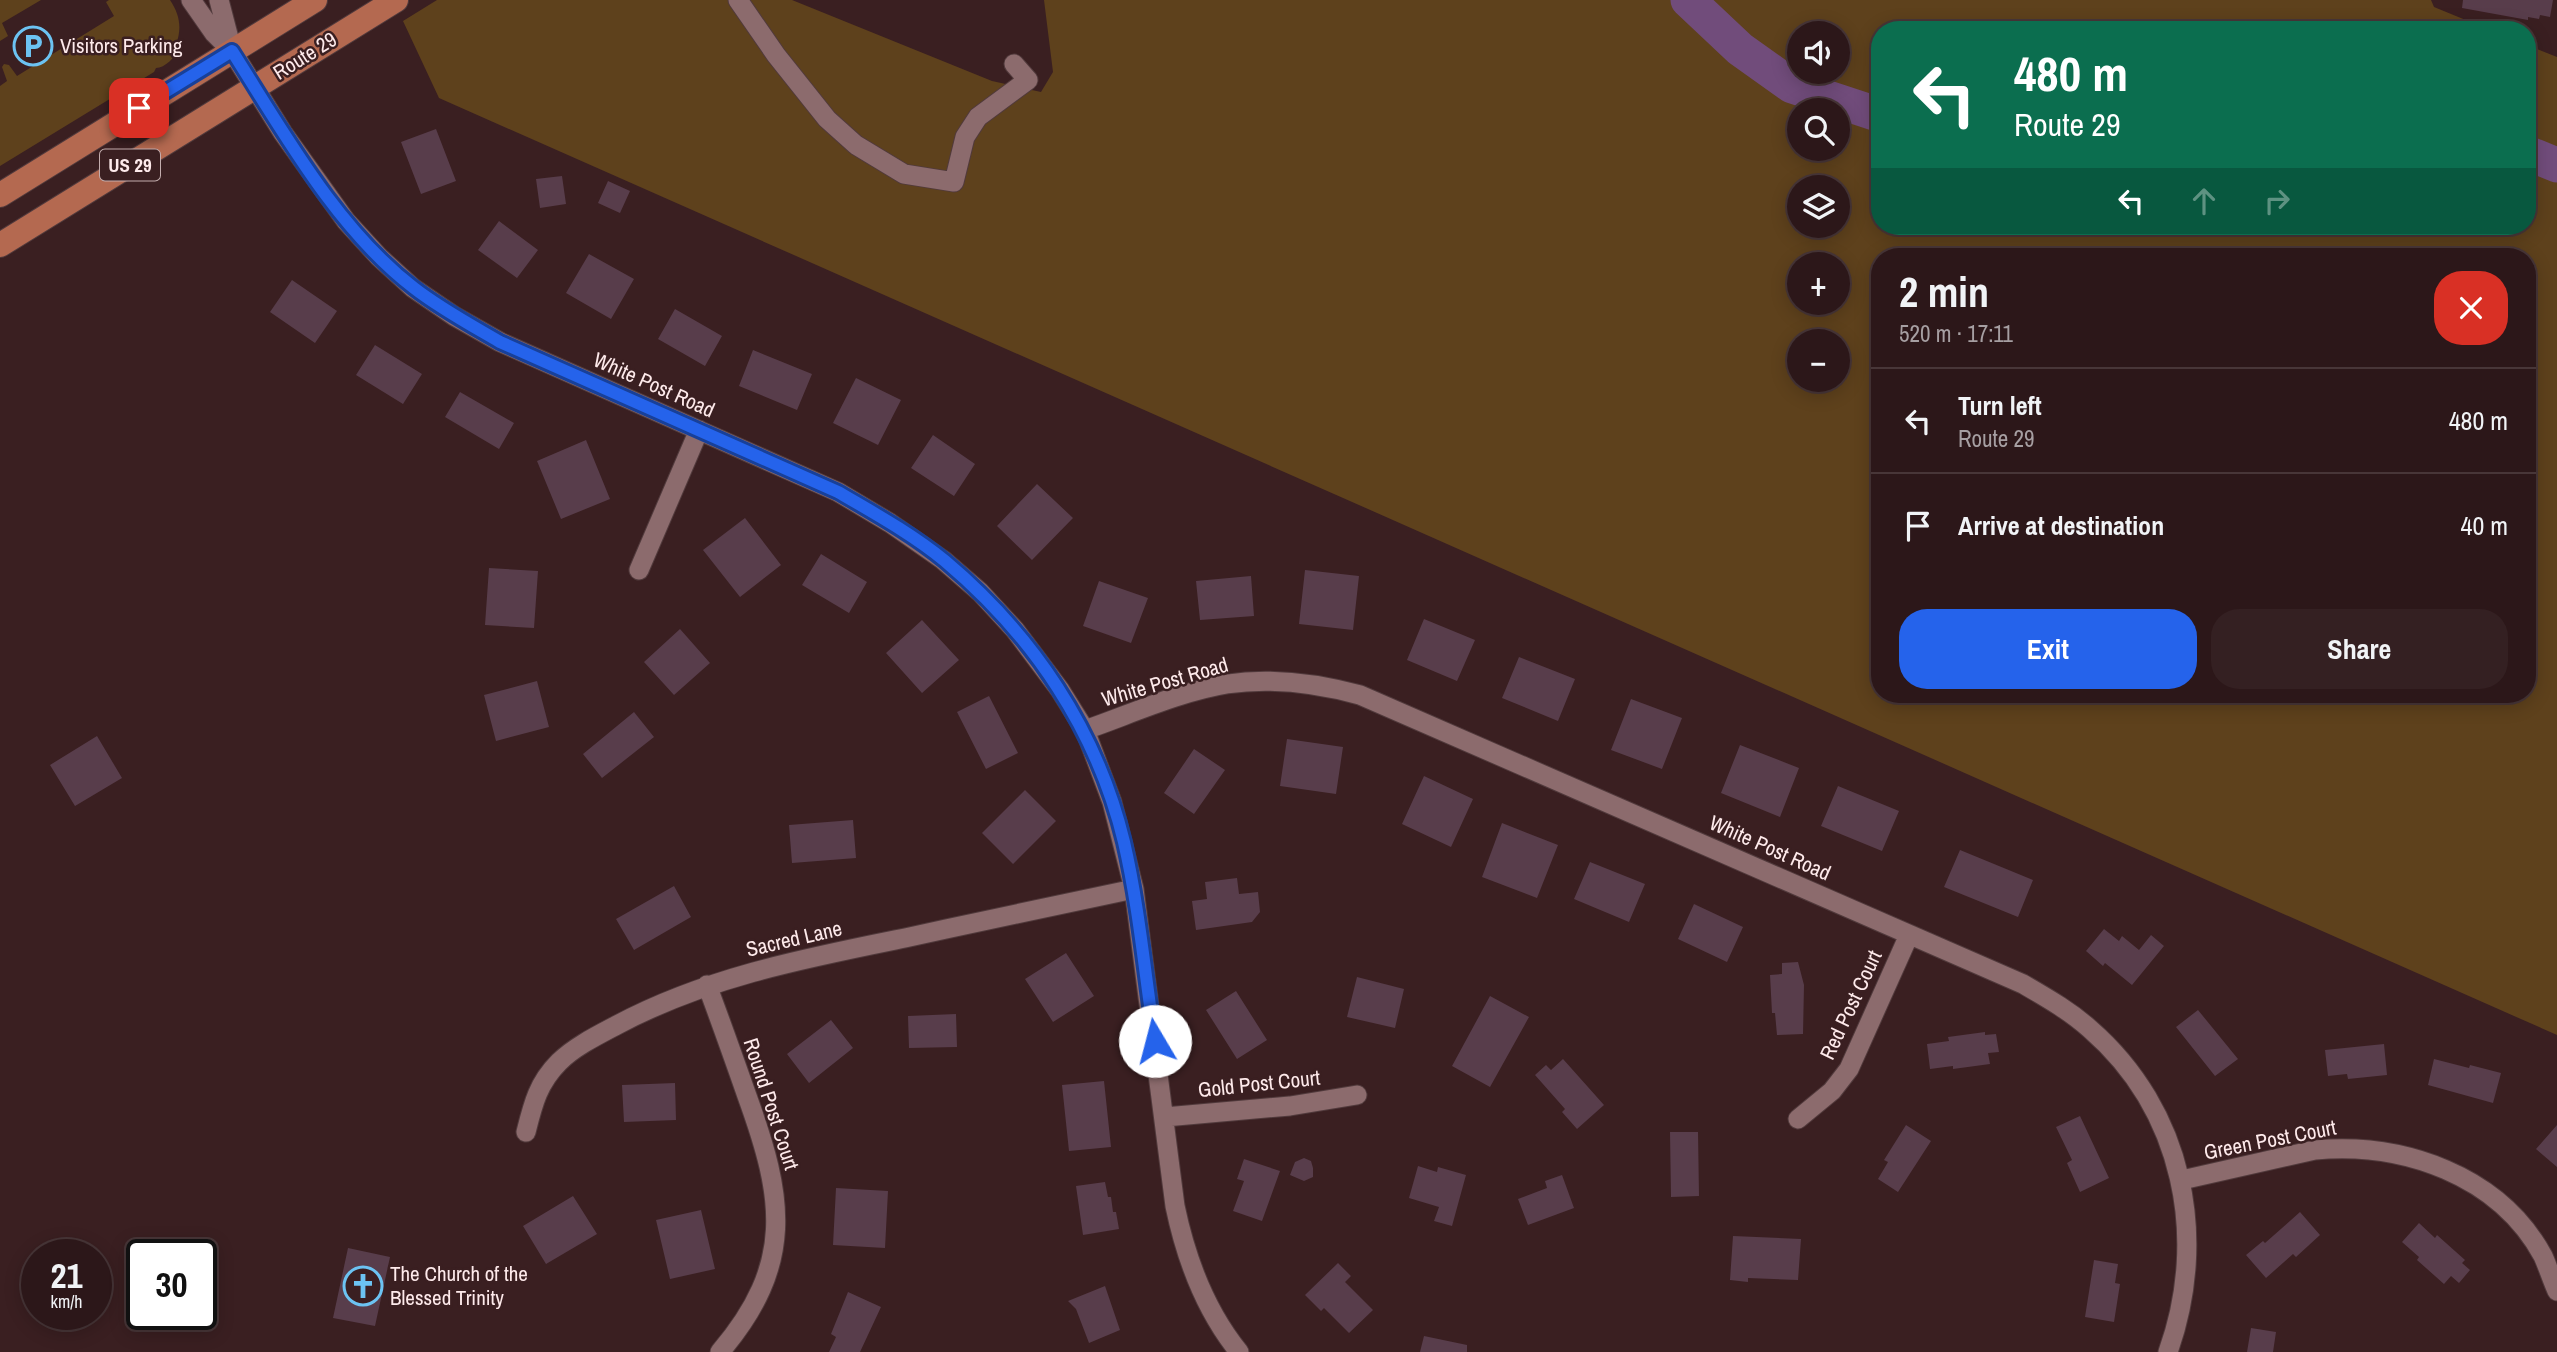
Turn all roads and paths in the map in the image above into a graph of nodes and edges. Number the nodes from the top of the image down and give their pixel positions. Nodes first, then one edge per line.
1 (191, 0) edge
2 (219, 0) edge
3 (315, 0) edge
4 (397, 0) edge
5 (738, 0) edge
6 (232, 51) junction
7 (1014, 65) dead end
8 (255, 88) junction
9 (0, 194) edge
10 (0, 245) edge
11 (699, 430) junction
12 (639, 570) dead end
13 (1084, 730) junction
14 (1133, 889) junction
15 (1909, 934) junction
16 (707, 985) junction
17 (1357, 1095) dead end
18 (1165, 1117) junction
19 (1798, 1119) dead end
20 (526, 1132) dead end
21 (2182, 1180) junction
22 (2557, 1292) edge
23 (720, 1352) edge
24 (1239, 1352) edge
25 (2168, 1352) edge

1 - 6 street
2 - 6 street
3 - 6 main road, Route 29 / US 29
4 - 8 main road, Route 29 / US 29
5 - 7 street
6 - 8 street, White Post Road
6 - 9 main road, Route 29 / US 29
8 - 10 main road, Route 29 / US 29
8 - 11 street, White Post Road
11 - 12 street
11 - 13 street, White Post Road
13 - 14 street, White Post Road
13 - 15 street, White Post Road
14 - 16 street, Sacred Lane
14 - 18 street, White Post Road
15 - 19 street, Red Post Court
15 - 21 street, White Post Road
16 - 20 street, Sacred Lane
16 - 23 street, Round Post Court
17 - 18 street, Gold Post Court
18 - 24 street, White Post Road
21 - 22 street, Green Post Court
21 - 25 street, White Post Road

